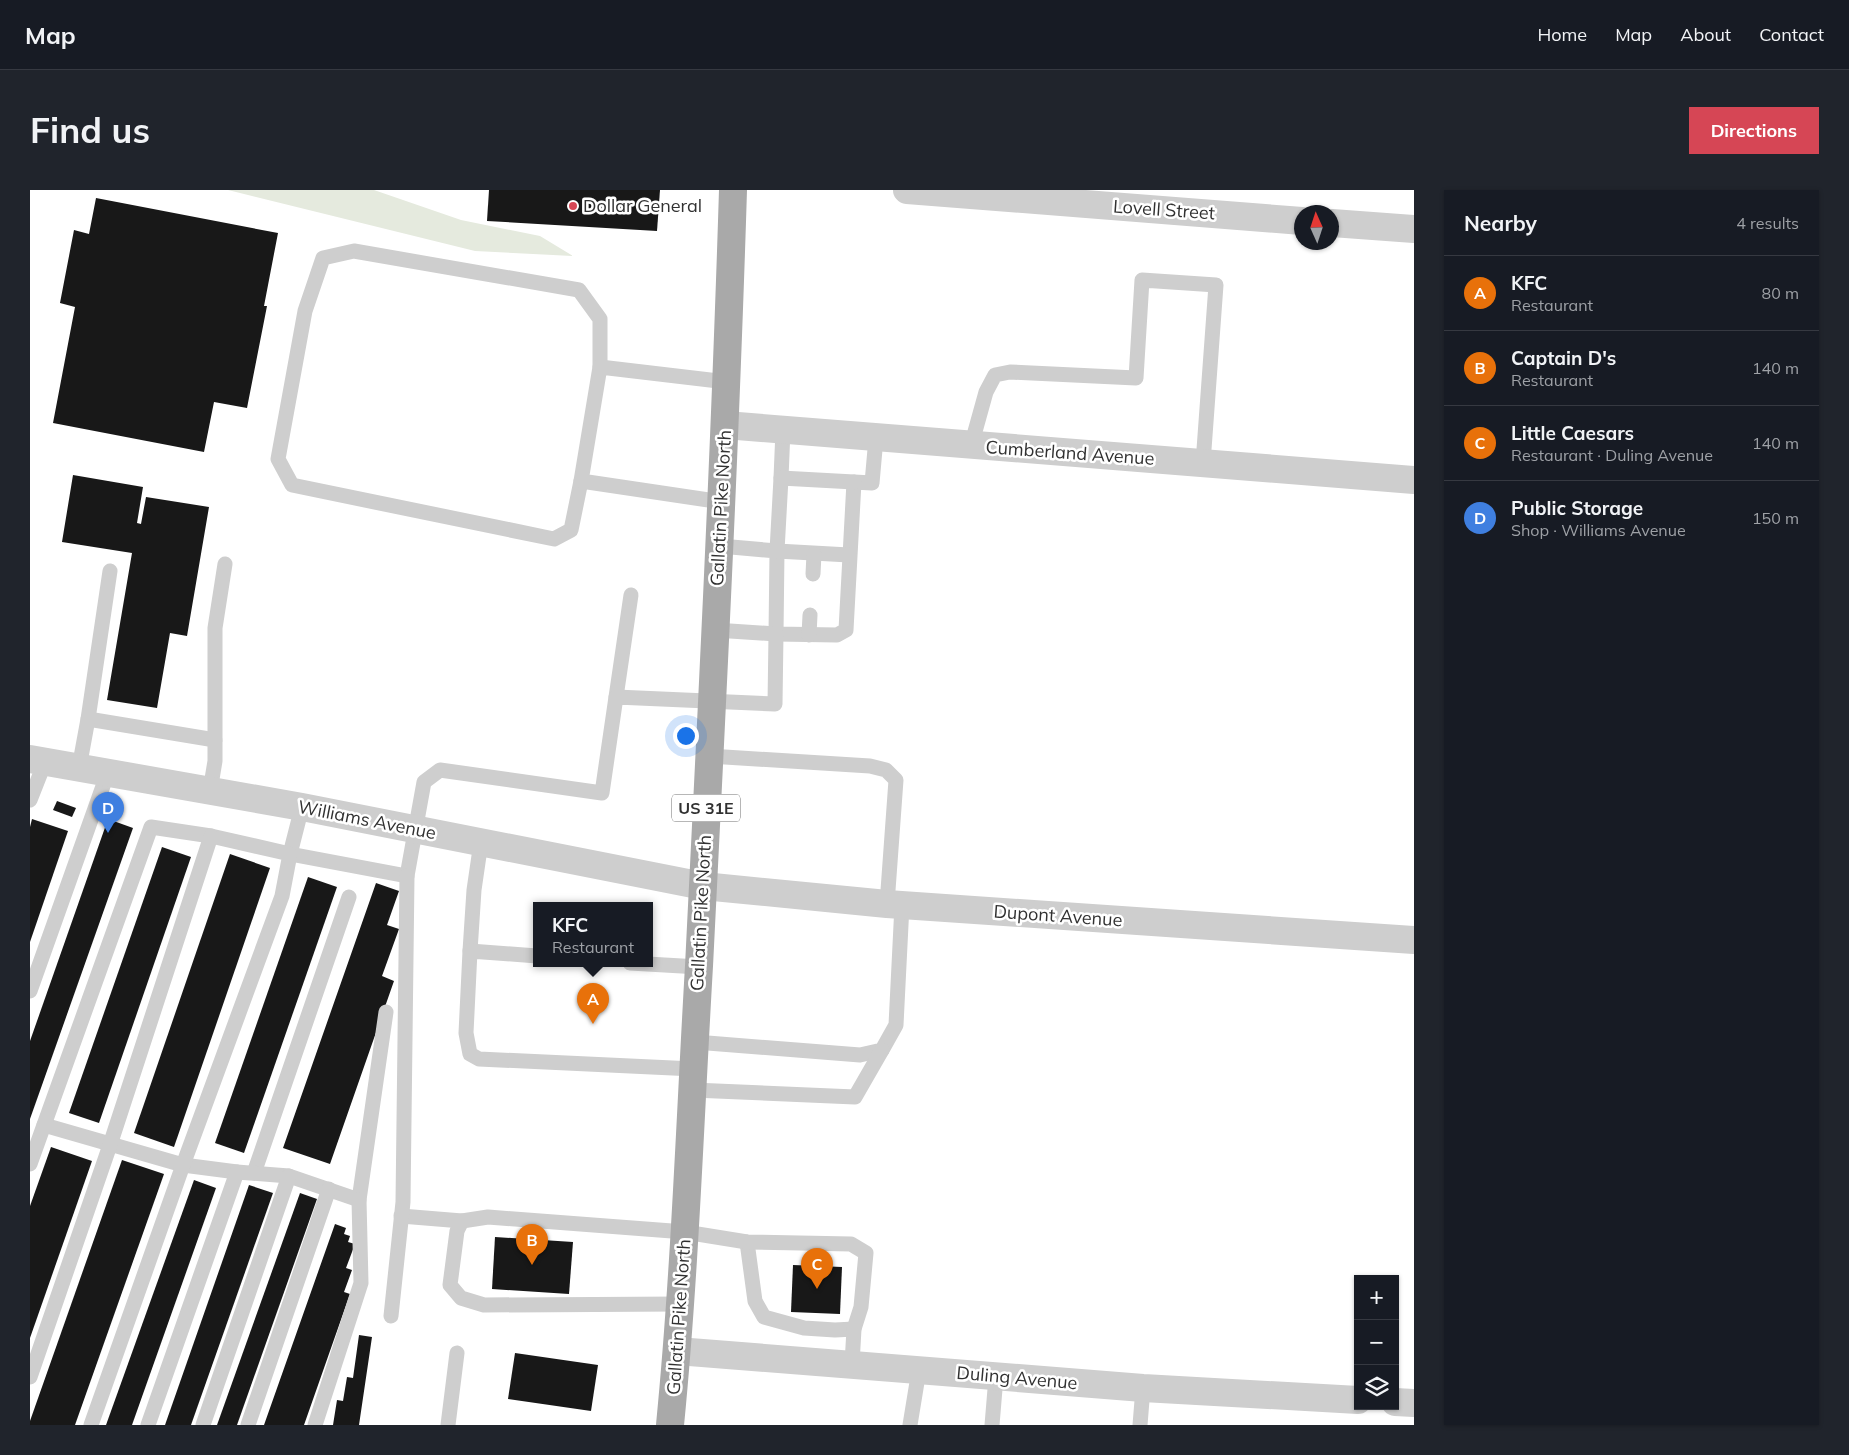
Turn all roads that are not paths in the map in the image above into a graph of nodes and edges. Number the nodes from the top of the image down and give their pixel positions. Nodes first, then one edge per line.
1 (734, 190) edge
2 (907, 190) edge
3 (1294, 220) edge
4 (1339, 224) edge
5 (1414, 229) edge
6 (600, 367) junction
7 (727, 382) junction
8 (725, 425) junction
9 (784, 430) junction
10 (876, 438) junction
11 (971, 446) junction
12 (1203, 463) junction
13 (781, 478) junction
14 (1414, 480) edge
15 (581, 481) junction
16 (854, 482) junction
17 (722, 502) junction
18 (720, 546) junction
19 (777, 551) junction
20 (814, 554) junction
21 (849, 555) junction
22 (225, 564) dead end
23 (110, 571) dead end
24 (813, 574) dead end
25 (631, 595) dead end
26 (810, 615) dead end
27 (715, 630) junction
28 (776, 634) junction
29 (809, 635) junction
30 (616, 697) junction
31 (712, 702) junction
32 (88, 719) junction
33 (215, 740) junction
34 (709, 756) junction
35 (37, 761) edge
36 (79, 768) junction
37 (108, 772) junction
38 (210, 791) junction
39 (30, 800) edge
40 (302, 808) junction
41 (416, 830) junction
42 (211, 836) junction
43 (481, 842) junction
44 (290, 854) junction
45 (408, 876) junction
46 (703, 886) junction
47 (349, 897) dead end
48 (895, 904) junction
49 (1414, 940) edge
50 (470, 951) junction
51 (533, 956) edge
52 (653, 964) edge
53 (698, 967) junction
54 (30, 991) edge
55 (386, 1012) dead end
56 (882, 1050) junction
57 (694, 1067) junction
58 (44, 1125) junction
59 (110, 1145) junction
60 (30, 1164) edge
61 (183, 1165) junction
62 (237, 1172) junction
63 (254, 1173) junction
64 (289, 1176) junction
65 (329, 1189) junction
66 (359, 1200) junction
67 (401, 1216) junction
68 (462, 1221) junction
69 (685, 1232) junction
70 (747, 1242) junction
71 (681, 1304) junction
72 (391, 1316) dead end
73 (854, 1329) junction
74 (677, 1351) junction
75 (457, 1353) dead end
76 (852, 1364) junction
77 (919, 1370) junction
78 (996, 1376) junction
79 (30, 1377) edge
80 (1143, 1388) junction
81 (1354, 1400) edge
82 (1399, 1402) edge
83 (1414, 1403) edge
84 (91, 1425) edge
85 (148, 1425) edge
86 (203, 1425) edge
87 (248, 1425) edge
88 (315, 1425) edge
89 (448, 1425) edge
90 (670, 1425) edge
91 (910, 1425) edge
92 (992, 1425) edge
93 (1140, 1425) edge

1 - 7 main road, Gallatin Pike North / US 31E
2 - 3 street, Lovell Street
4 - 5 street
6 - 7 lane
6 - 15 lane
6 - 15 lane
7 - 8 main road, Gallatin Pike North / US 31E
8 - 9 street, Cumberland Avenue
8 - 17 main road, Gallatin Pike North / US 31E
9 - 10 street, Cumberland Avenue
9 - 13 lane
10 - 11 street, Cumberland Avenue
10 - 16 lane
11 - 12 street, Cumberland Avenue
11 - 12 lane
12 - 14 street, Cumberland Avenue
13 - 16 lane
13 - 19 lane
15 - 17 lane
16 - 21 lane
17 - 18 main road, Gallatin Pike North / US 31E
18 - 19 lane
18 - 27 main road, Gallatin Pike North / US 31E
19 - 20 lane
19 - 28 lane
20 - 21 lane
20 - 24 lane
21 - 29 lane
22 - 33 lane
23 - 32 lane
25 - 30 lane
26 - 29 lane
27 - 28 lane
27 - 31 main road, Gallatin Pike North / US 31E
28 - 29 lane
28 - 31 lane
30 - 31 lane
30 - 41 lane
31 - 34 main road, Gallatin Pike North / US 31E
32 - 33 lane
32 - 36 lane
33 - 38 lane
34 - 46 main road, Gallatin Pike North / US 31E
34 - 48 lane
35 - 36 street, Williams Avenue
35 - 39 lane
36 - 37 street, Williams Avenue
37 - 38 street, Williams Avenue
37 - 54 lane
38 - 40 street, Williams Avenue
40 - 41 street, Williams Avenue
40 - 44 lane
41 - 43 street, Williams Avenue
41 - 45 lane
42 - 44 lane
42 - 58 lane
42 - 59 lane
43 - 46 street, Williams Avenue
43 - 50 lane
44 - 45 lane
44 - 61 lane
45 - 67 lane
46 - 48 street, Dupont Avenue
46 - 53 main road, Gallatin Pike North / US 31E
47 - 63 lane
48 - 49 street, Dupont Avenue
48 - 56 lane
50 - 51 lane
50 - 57 lane
52 - 53 lane
53 - 57 main road, Gallatin Pike North / US 31E
55 - 66 lane
56 - 57 lane
56 - 57 lane
57 - 69 main road, Gallatin Pike North / US 31E
58 - 59 lane
58 - 60 lane
59 - 61 lane
59 - 79 lane
61 - 62 lane
61 - 84 lane
62 - 63 lane
62 - 85 lane
63 - 64 lane
64 - 65 lane
64 - 86 lane
65 - 66 lane
65 - 87 lane
66 - 88 lane
67 - 68 lane
67 - 72 lane
68 - 69 lane
68 - 71 lane
69 - 70 lane
69 - 71 main road, Gallatin Pike North / US 31E
70 - 73 lane
70 - 73 lane
71 - 74 main road, Gallatin Pike North / US 31E
73 - 76 lane
74 - 76 street, Duling Avenue
74 - 90 main road, Gallatin Pike North / US 31E
75 - 89 lane
76 - 77 street, Duling Avenue
77 - 78 street, Duling Avenue
77 - 91 lane
78 - 80 street, Duling Avenue
78 - 92 lane
80 - 81 street, Duling Avenue
80 - 93 lane
82 - 83 street

